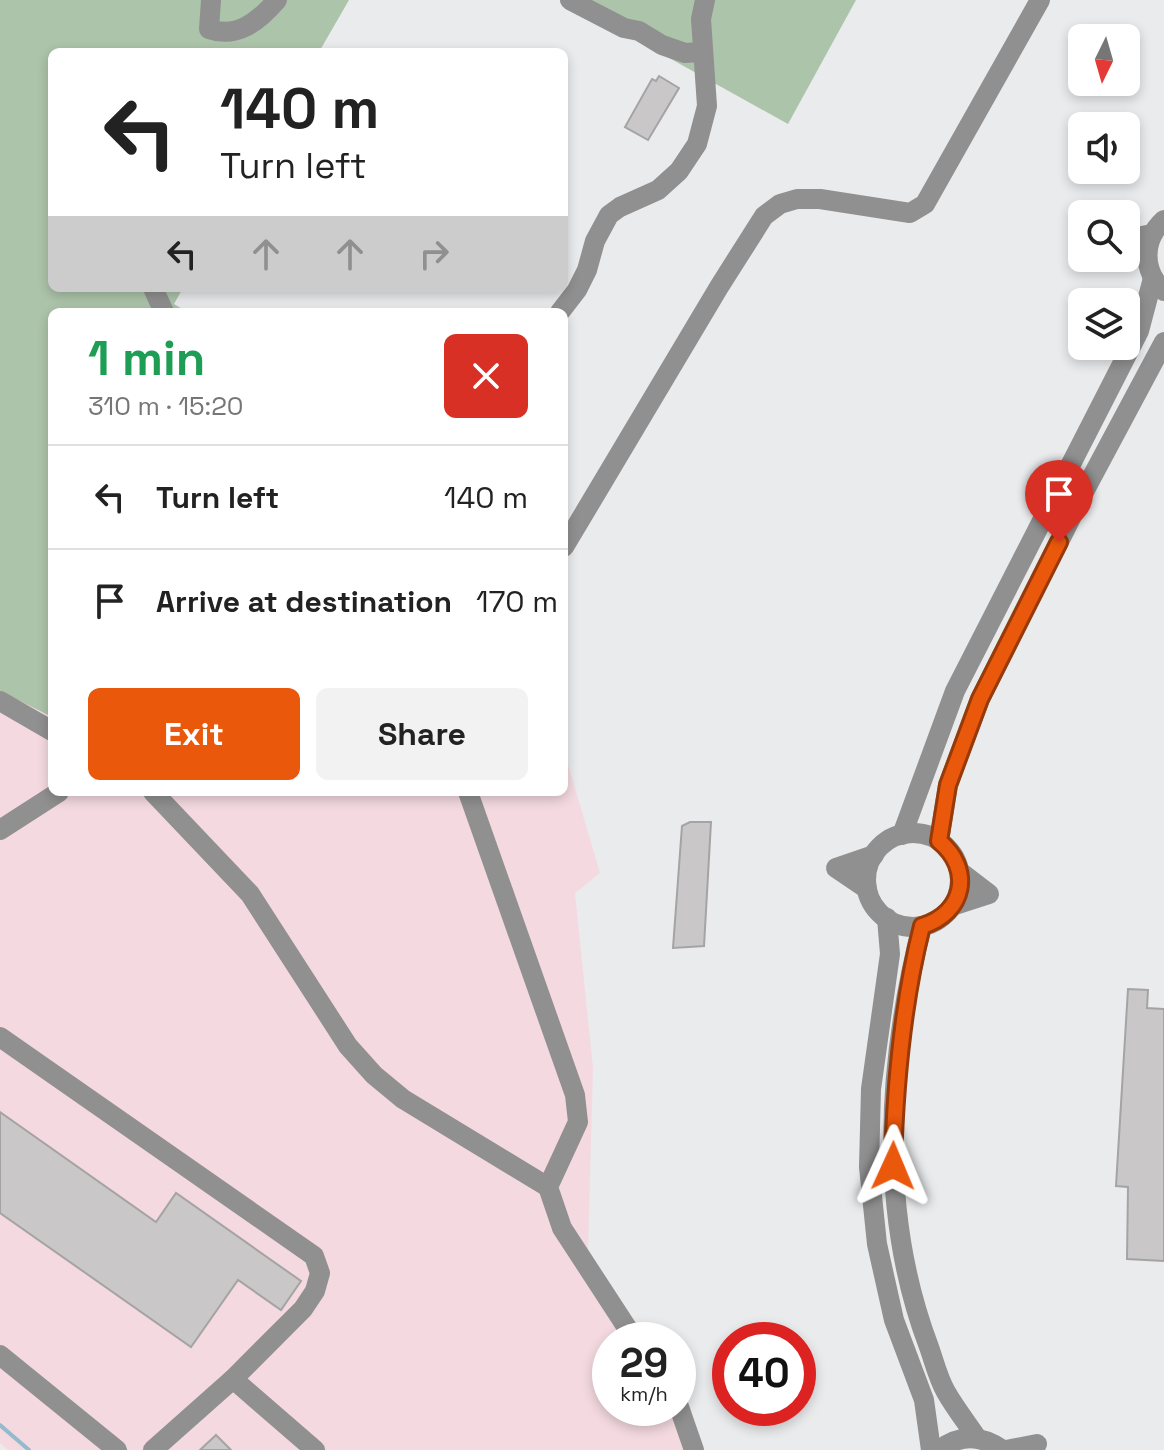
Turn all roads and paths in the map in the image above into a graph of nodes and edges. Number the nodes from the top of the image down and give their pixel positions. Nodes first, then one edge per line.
1 (211, 0) edge
2 (277, 0) edge
3 (570, 0) edge
4 (705, 0) edge
5 (1040, 0) edge
6 (702, 52) junction
7 (1158, 227) edge
8 (1140, 262) edge
9 (1155, 277) edge
10 (563, 308) edge
11 (1164, 342) edge
12 (568, 540) edge
13 (0, 701) edge
14 (48, 729) edge
15 (53, 796) edge
16 (157, 796) edge
17 (469, 796) edge
18 (0, 830) edge
19 (902, 835) junction
20 (939, 841) junction
21 (874, 855) junction
22 (959, 871) junction
23 (867, 889) junction
24 (952, 906) junction
25 (887, 918) junction
26 (922, 926) junction
27 (0, 1037) edge
28 (548, 1187) junction
29 (623, 1322) edge
30 (0, 1355) edge
31 (233, 1379) junction
32 (686, 1426) edge
33 (977, 1438) junction
34 (117, 1450) edge
35 (153, 1450) edge
36 (315, 1450) edge
37 (694, 1450) edge
38 (931, 1450) edge
39 (939, 1450) edge
40 (1004, 1450) edge
41 (1033, 1450) edge

1 - 2 street
3 - 6 street
4 - 6 street
5 - 12 street
6 - 10 street
7 - 9 street
8 - 9 street
9 - 19 street
11 - 20 street
13 - 14 street
15 - 18 street
16 - 28 street
17 - 28 street
19 - 20 street
19 - 21 street
20 - 22 street
21 - 23 street
21 - 23 street
22 - 24 street
22 - 24 street
23 - 25 street
24 - 26 street
25 - 26 street
25 - 38 street
26 - 33 street
27 - 31 street
28 - 29 street
30 - 34 street
31 - 35 street
31 - 36 street
32 - 37 street
33 - 39 street
33 - 40 street
40 - 41 street

